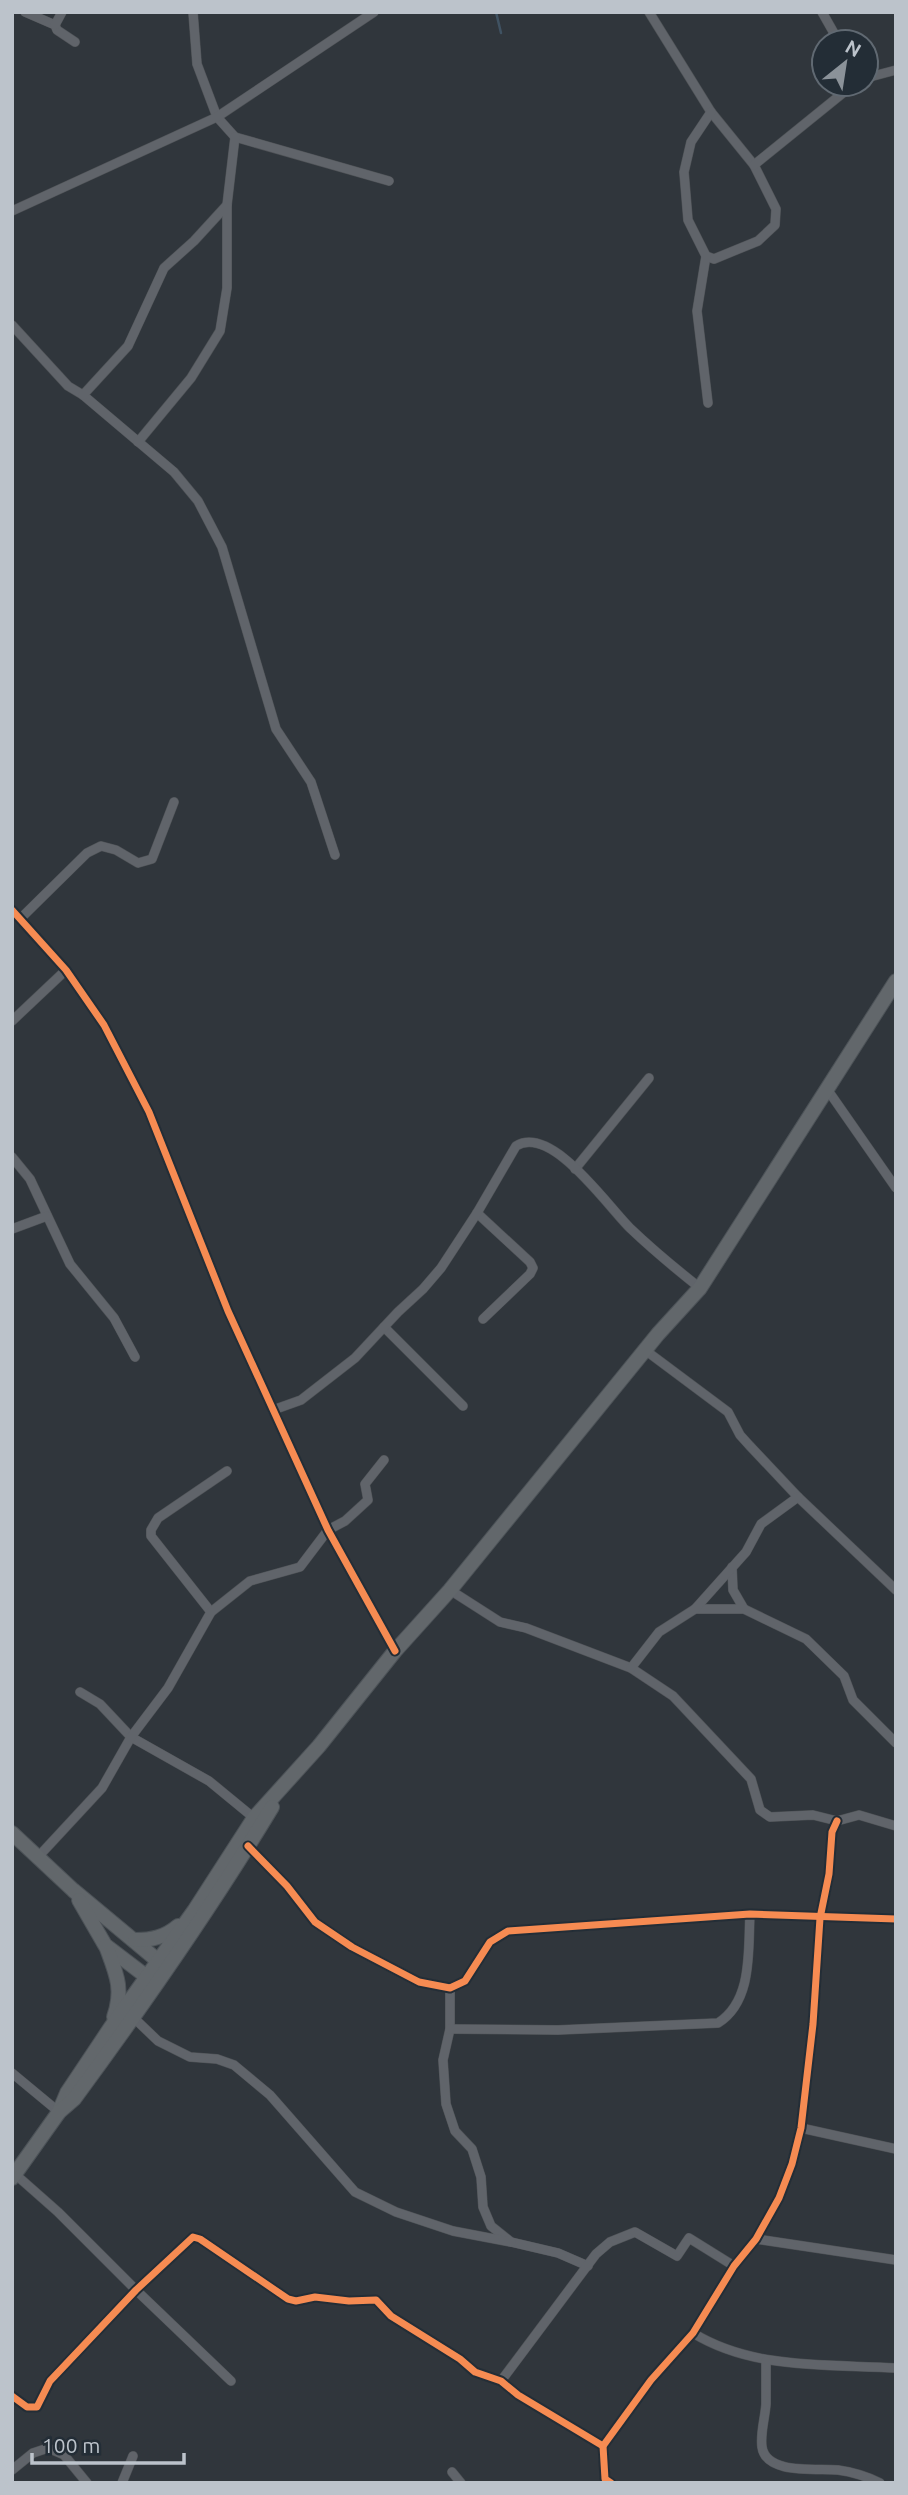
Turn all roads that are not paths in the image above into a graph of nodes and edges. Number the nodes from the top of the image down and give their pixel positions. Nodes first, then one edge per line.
1 (25, 12) edge
2 (62, 12) edge
3 (193, 12) edge
4 (374, 12) edge
5 (649, 12) edge
6 (55, 25) junction
7 (75, 42) dead end
8 (837, 98) edge
9 (711, 113) junction
10 (216, 117) junction
11 (235, 136) junction
12 (754, 165) junction
13 (389, 181) dead end
14 (227, 205) junction
15 (12, 211) edge
16 (706, 256) junction
17 (12, 325) edge
18 (83, 396) junction
19 (708, 403) dead end
20 (138, 442) junction
21 (174, 802) dead end
22 (335, 855) dead end
23 (12, 910) edge
24 (20, 919) junction
25 (66, 970) junction
26 (896, 981) edge
27 (12, 1021) edge
28 (649, 1078) dead end
29 (827, 1089) junction
30 (12, 1157) edge
31 (575, 1169) junction
32 (885, 1170) junction
33 (896, 1172) edge
34 (896, 1188) edge
35 (477, 1213) junction
36 (47, 1216) junction
37 (12, 1229) edge
38 (700, 1288) junction
39 (483, 1319) dead end
40 (384, 1327) junction
41 (645, 1350) junction
42 (135, 1357) dead end
43 (463, 1406) dead end
44 (273, 1410) junction
45 (384, 1460) dead end
46 (227, 1471) dead end
47 (798, 1497) junction
48 (328, 1530) junction
49 (732, 1567) junction
50 (450, 1590) junction
51 (896, 1590) edge
52 (695, 1609) junction
53 (744, 1609) junction
54 (211, 1612) junction
55 (395, 1651) junction
56 (631, 1668) junction
57 (80, 1692) dead end
58 (131, 1737) junction
59 (896, 1744) edge
60 (288, 1782) junction
61 (254, 1818) junction
62 (838, 1821) junction
63 (896, 1826) edge
64 (12, 1833) edge
65 (248, 1846) junction
66 (38, 1857) junction
67 (73, 1890) junction
68 (194, 1911) junction
69 (750, 1914) junction
70 (820, 1918) junction
71 (896, 1919) edge
72 (135, 1940) junction
73 (106, 1945) junction
74 (157, 1974) junction
75 (450, 1988) junction
76 (134, 2018) junction
77 (111, 2027) junction
78 (450, 2029) junction
79 (12, 2073) edge
80 (59, 2112) junction
81 (801, 2128) junction
82 (896, 2149) edge
83 (14, 2176) edge
84 (756, 2239) junction
85 (511, 2242) junction
86 (896, 2260) edge
87 (588, 2266) junction
88 (734, 2266) junction
89 (136, 2290) junction
90 (693, 2333) junction
91 (766, 2361) junction
92 (896, 2368) edge
93 (231, 2381) dead end
94 (501, 2381) junction
95 (12, 2396) edge
96 (603, 2446) junction
97 (134, 2456) dead end
98 (12, 2470) edge
99 (452, 2472) dead end
100 (86, 2483) edge
101 (122, 2483) edge
102 (461, 2483) edge
103 (611, 2483) edge
104 (880, 2483) edge

1 - 6 street
2 - 6 street
3 - 10 street
4 - 10 street
5 - 9 street
6 - 7 street
8 - 12 street
9 - 12 street
9 - 16 street
10 - 11 street
10 - 15 street
11 - 13 street
11 - 14 street
12 - 16 street
14 - 18 street
14 - 20 street
16 - 19 street
17 - 18 street
18 - 20 street
20 - 22 street
21 - 24 street
23 - 24 street
24 - 25 street
25 - 27 street
25 - 44 street
26 - 29 main road
28 - 31 street
29 - 32 street
29 - 38 main road
30 - 36 street
31 - 35 street
31 - 38 street
32 - 33 street
32 - 34 street
35 - 39 street
35 - 40 street
36 - 37 street
36 - 42 street
38 - 41 main road
40 - 43 street
40 - 44 street
41 - 47 street
41 - 50 main road
44 - 48 street
45 - 48 street
46 - 54 street
47 - 49 street
47 - 51 street
48 - 54 street
48 - 55 street
49 - 52 street
49 - 53 street
50 - 55 main road
50 - 56 street
52 - 53 street
52 - 56 street
53 - 59 street
54 - 58 street
55 - 60 main road
56 - 62 street
57 - 58 street
58 - 61 street
58 - 66 street
60 - 61 main road
60 - 65 main road
61 - 68 main road
62 - 63 street
62 - 70 street
64 - 66 main road
65 - 74 main road
65 - 75 street
66 - 67 main road
67 - 72 main road
67 - 73 main road
68 - 72 main road
68 - 74 main road
69 - 70 street
69 - 75 street
69 - 78 street
70 - 71 street
70 - 81 street
72 - 74 main road
73 - 74 main road
73 - 77 main road
74 - 76 main road
74 - 77 main road
75 - 78 street
76 - 80 main road
76 - 85 street
77 - 80 main road
78 - 85 street
79 - 80 street
80 - 83 main road
81 - 82 street
81 - 84 street
83 - 89 street
84 - 86 street
84 - 88 street
85 - 87 street
87 - 88 street
87 - 94 street
88 - 90 street
89 - 93 street
89 - 94 street
89 - 95 street
90 - 91 street
90 - 96 street
91 - 92 street
91 - 104 street
94 - 96 street
96 - 103 street
97 - 101 street
98 - 100 street
99 - 102 street

